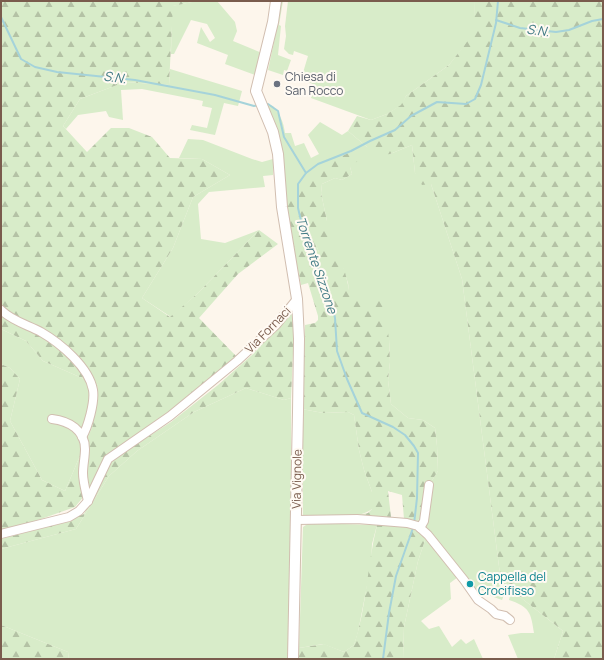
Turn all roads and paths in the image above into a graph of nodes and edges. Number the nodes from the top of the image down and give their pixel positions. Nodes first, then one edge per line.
1 (276, 1) edge
2 (297, 298) junction
3 (1, 310) edge
4 (52, 419) dead end
5 (82, 438) junction
6 (429, 485) dead end
7 (88, 501) junction
8 (296, 520) junction
9 (419, 527) junction
10 (1, 534) edge
11 (510, 620) dead end
12 (293, 659) edge

1 - 2 street, Via Fornaci
2 - 7 street, Via Fornaci
2 - 8 street, Via Vignole
3 - 5 street
4 - 5 street
5 - 7 street
6 - 9 street
7 - 10 street, Via Fornaci
8 - 9 street
8 - 12 street, Via Vignole
9 - 11 street

